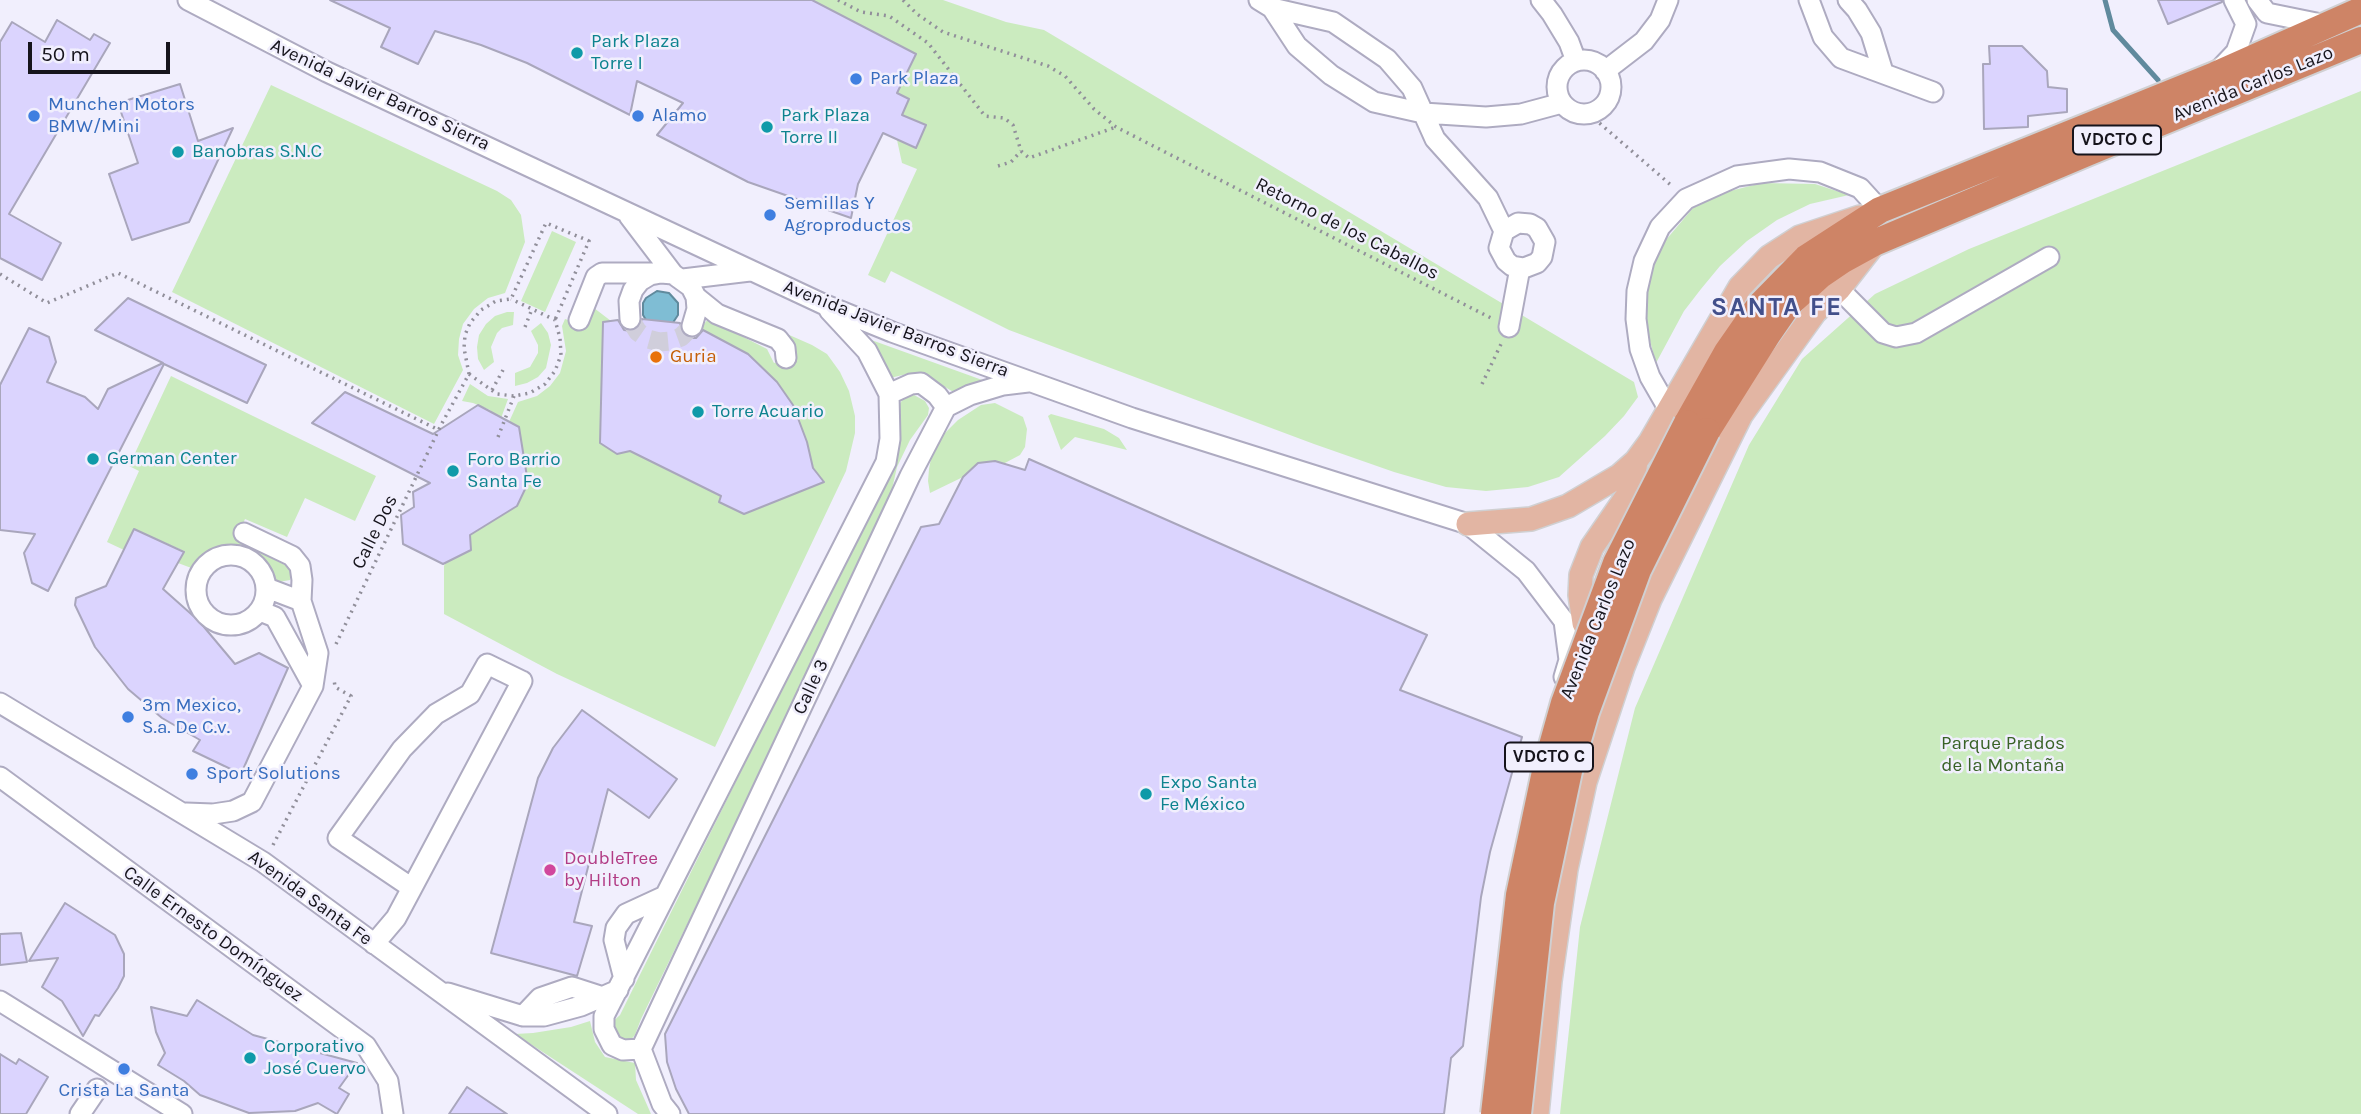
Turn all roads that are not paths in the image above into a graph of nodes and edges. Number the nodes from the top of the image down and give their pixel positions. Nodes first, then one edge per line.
1 (188, 0) edge
2 (1541, 0) edge
3 (1668, 0) edge
4 (1808, 0) edge
5 (1848, 0) edge
6 (2234, 0) edge
7 (2257, 0) edge
8 (1266, 4) edge
9 (2361, 10) edge
10 (2326, 25) junction
11 (2361, 40) edge
12 (1576, 61) junction
13 (1605, 71) junction
14 (1883, 72) junction
15 (2215, 75) junction
16 (1933, 92) dead end
17 (1562, 103) junction
18 (1423, 113) junction
19 (1880, 210) junction
20 (626, 212) junction
21 (1504, 231) junction
22 (1874, 243) junction
23 (2049, 257) dead end
24 (1520, 268) junction
25 (751, 271) junction
26 (672, 275) junction
27 (1839, 289) junction
28 (696, 298) junction
29 (823, 304) junction
30 (631, 319) dead end
31 (579, 320) dead end
32 (692, 326) dead end
33 (1509, 327) road end
34 (786, 358) dead end
35 (1031, 381) junction
36 (889, 394) junction
37 (946, 407) junction
38 (1688, 422) junction
39 (1636, 461) junction
40 (1468, 524) junction
41 (244, 533) dead end
42 (267, 588) junction
43 (302, 601) junction
44 (260, 611) junction
45 (1569, 660) joint
46 (1623, 667) junction
47 (313, 686) junction
48 (0, 703) edge
49 (0, 777) edge
50 (181, 813) junction
51 (412, 888) junction
52 (1510, 893) junction
53 (666, 896) junction
54 (374, 944) junction
55 (1550, 981) junction
56 (434, 988) junction
57 (615, 989) junction
58 (0, 1001) edge
59 (641, 1049) junction
60 (97, 1089) dead end
61 (80, 1114) edge
62 (181, 1114) edge
63 (393, 1114) edge
64 (607, 1114) edge
65 (670, 1114) edge
66 (1485, 1114) edge
67 (1494, 1114) edge
68 (1518, 1114) edge
69 (1537, 1114) edge

1 - 20 street, Avenida Javier Barros Sierra
2 - 12 street
3 - 13 street
4 - 14 street
5 - 14 street
6 - 15 street
7 - 10 street
8 - 18 street
8 - 18 street
9 - 10 highway, Avenida Carlos Lazo / VDCTO C
10 - 15 highway, Avenida Carlos Lazo / VDCTO C
11 - 22 highway, Avenida Carlos Lazo / VDCTO C
12 - 13 street
12 - 17 street
13 - 17 street
14 - 16 street
15 - 19 highway, Avenida Carlos Lazo / VDCTO C
17 - 18 street
18 - 21 street
19 - 38 highway, Avenida Carlos Lazo / VDCTO C
19 - 38 street
20 - 25 street, Avenida Javier Barros Sierra
20 - 26 street
21 - 24 street
21 - 24 street
22 - 27 main road
22 - 38 highway, Avenida Carlos Lazo / VDCTO C
23 - 27 street
24 - 33 street
25 - 26 street
25 - 29 street, Avenida Javier Barros Sierra
26 - 28 street
26 - 30 street
26 - 31 street
27 - 46 main road
28 - 32 street
28 - 34 street
29 - 35 street, Avenida Javier Barros Sierra
29 - 36 street, Calle 3
35 - 37 street
35 - 40 street, Avenida Javier Barros Sierra
36 - 37 street
36 - 53 street, Calle 3
37 - 59 street, Calle 3
38 - 39 main road, Avenida Carlos Lazo
38 - 67 highway, Avenida Carlos Lazo / VDCTO C, bridge
38 - 68 highway, Avenida Carlos Lazo / VDCTO C, bridge
39 - 40 main road, Avenida Carlos Lazo
39 - 46 main road
40 - 45 street, Avenida Javier Barros Sierra
41 - 43 street
42 - 43 street
42 - 44 street
42 - 44 street
43 - 47 street
44 - 47 street
45 - 52 street, Avenida Carlos Lazo
46 - 55 main road
47 - 50 street
48 - 50 street, Avenida Santa Fe
49 - 63 street, Calle Ernesto Domínguez
50 - 54 street, Avenida Santa Fe
51 - 51 street
51 - 54 street
52 - 55 main road
52 - 66 street, Avenida Carlos Lazo
53 - 57 street, Calle 3
53 - 57 street
54 - 56 street, Avenida Santa Fe
55 - 69 main road
56 - 57 street
56 - 64 street, Avenida Santa Fe
57 - 59 street, Calle 3
58 - 62 street
59 - 65 street
60 - 61 street

